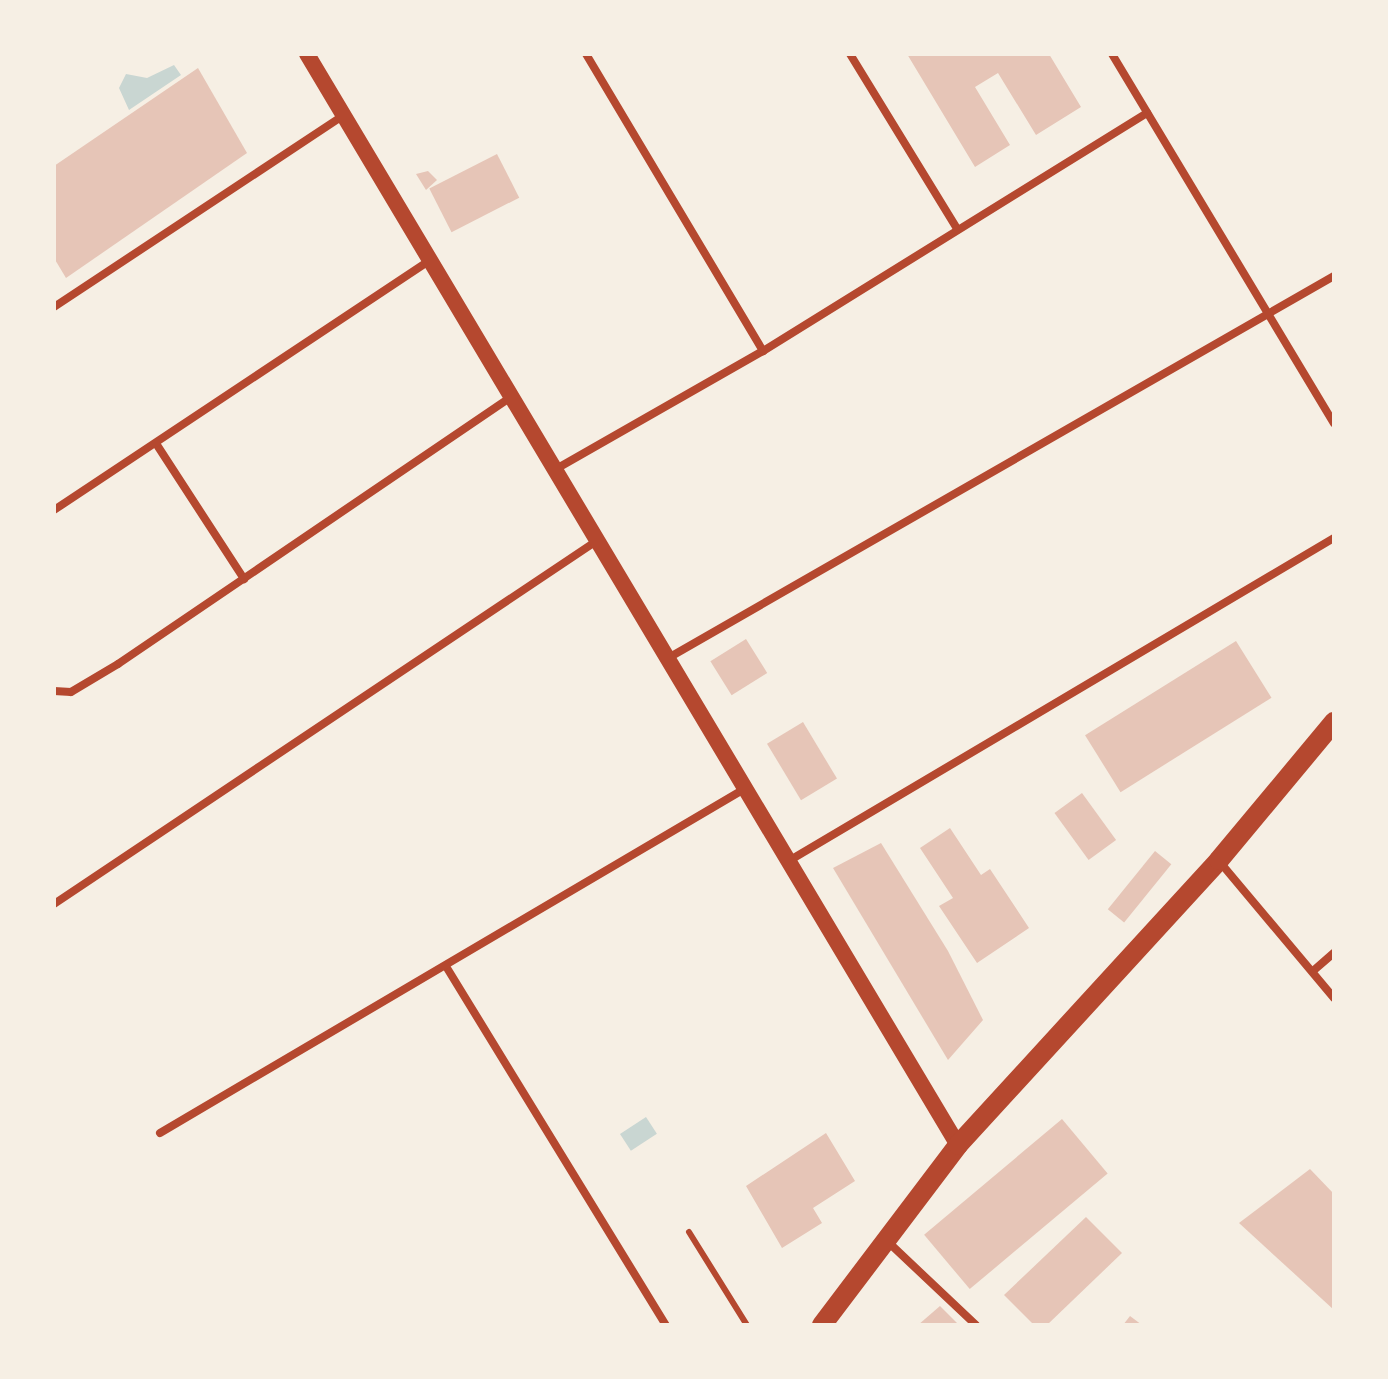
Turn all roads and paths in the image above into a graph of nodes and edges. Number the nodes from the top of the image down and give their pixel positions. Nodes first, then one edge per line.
1 (307, 54) edge
2 (586, 54) edge
3 (850, 54) edge
4 (1112, 54) edge
5 (1147, 113) junction
6 (343, 116) junction
7 (958, 230) junction
8 (431, 259) junction
9 (1334, 276) edge
10 (54, 307) edge
11 (1268, 316) junction
12 (763, 351) junction
13 (512, 397) junction
14 (1334, 423) edge
15 (157, 445) junction
16 (556, 469) junction
17 (54, 510) edge
18 (1334, 538) edge
19 (598, 540) junction
20 (244, 579) junction
21 (670, 657) junction
22 (54, 691) edge
23 (1334, 722) edge
24 (747, 787) junction
25 (792, 859) junction
26 (1219, 860) junction
27 (54, 904) edge
28 (1334, 953) edge
29 (447, 968) junction
30 (1313, 971) junction
31 (1334, 998) edge
32 (160, 1133) dead end
33 (958, 1145) junction
34 (689, 1232) dead end
35 (886, 1239) junction
36 (666, 1325) edge
37 (747, 1325) edge
38 (822, 1325) edge
39 (976, 1325) edge

1 - 6 main road
2 - 12 street
3 - 7 street
4 - 5 street
5 - 7 street
5 - 11 street
6 - 8 main road
6 - 10 street
7 - 12 street
8 - 13 main road
8 - 15 street
9 - 11 street
11 - 14 street
11 - 21 street
12 - 16 street
13 - 16 main road
13 - 20 street
15 - 17 street
15 - 20 street
16 - 19 main road
18 - 25 street
19 - 21 main road
19 - 27 street
20 - 22 street
21 - 24 main road
23 - 26 main road
24 - 25 main road
24 - 29 street
25 - 33 main road
26 - 30 street
26 - 33 main road
28 - 30 street
29 - 32 street
29 - 36 street
30 - 31 street
33 - 35 main road
34 - 37 lane
35 - 38 main road
35 - 39 street

